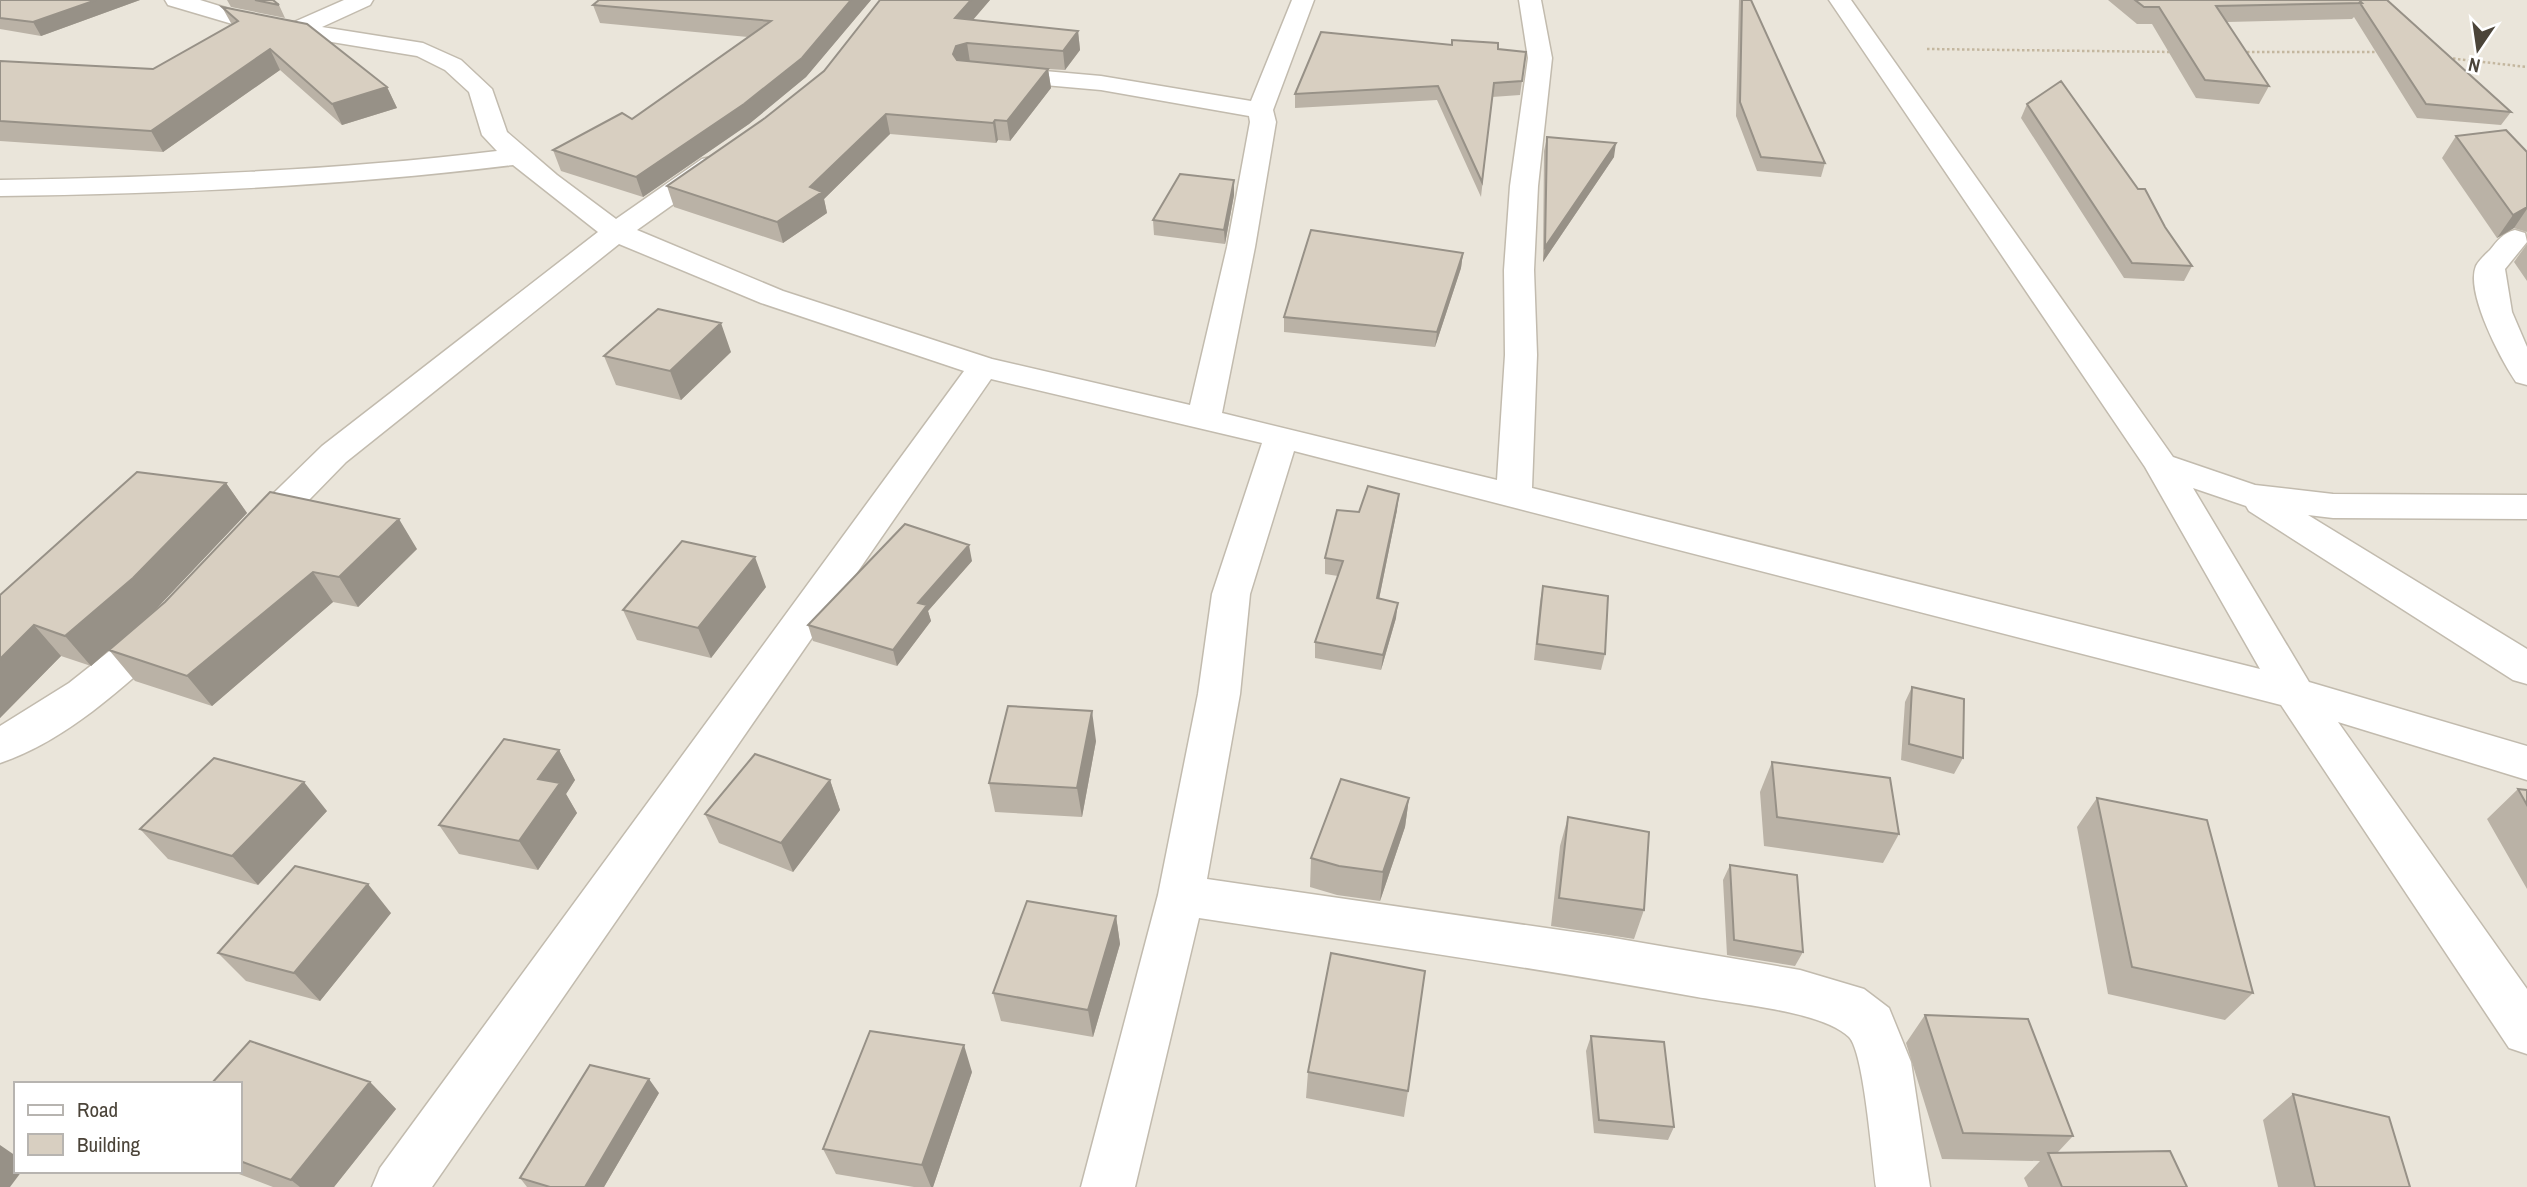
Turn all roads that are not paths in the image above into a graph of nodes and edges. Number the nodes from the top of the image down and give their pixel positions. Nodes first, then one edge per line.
1 (176, 0) edge
2 (362, 0) edge
3 (1303, 0) edge
4 (1530, 0) edge
5 (1840, 0) edge
6 (298, 29) junction
7 (970, 72) edge
8 (1260, 110) junction
9 (727, 154) edge
10 (519, 156) junction
11 (0, 188) edge
12 (34, 188) junction
13 (0, 213) edge
14 (616, 232) junction
15 (2515, 239) edge
16 (983, 368) junction
17 (2527, 375) edge
18 (1204, 419) junction
19 (1281, 437) junction
20 (2161, 465) junction
21 (1514, 496) junction
22 (2251, 496) junction
23 (2527, 507) edge
24 (236, 553) edge
25 (182, 611) edge
26 (2527, 669) edge
27 (2295, 693) junction
28 (0, 746) edge
29 (2527, 764) edge
30 (1181, 895) junction
31 (2527, 1031) edge
32 (399, 1187) edge
33 (1108, 1187) edge
34 (1903, 1187) edge

1 - 6 street
2 - 6 street
3 - 8 street
4 - 21 street
5 - 20 street
6 - 10 street
7 - 8 street
8 - 18 street
9 - 14 street
10 - 12 street
10 - 14 street
11 - 12 street
12 - 13 street
14 - 16 street
14 - 24 street
15 - 17 street
16 - 18 street
16 - 32 street
18 - 19 street
19 - 21 street
19 - 30 street
20 - 22 street
20 - 27 street
21 - 27 street
22 - 23 street
22 - 26 street
25 - 28 street
27 - 29 street
27 - 31 street
30 - 33 street
30 - 34 street

